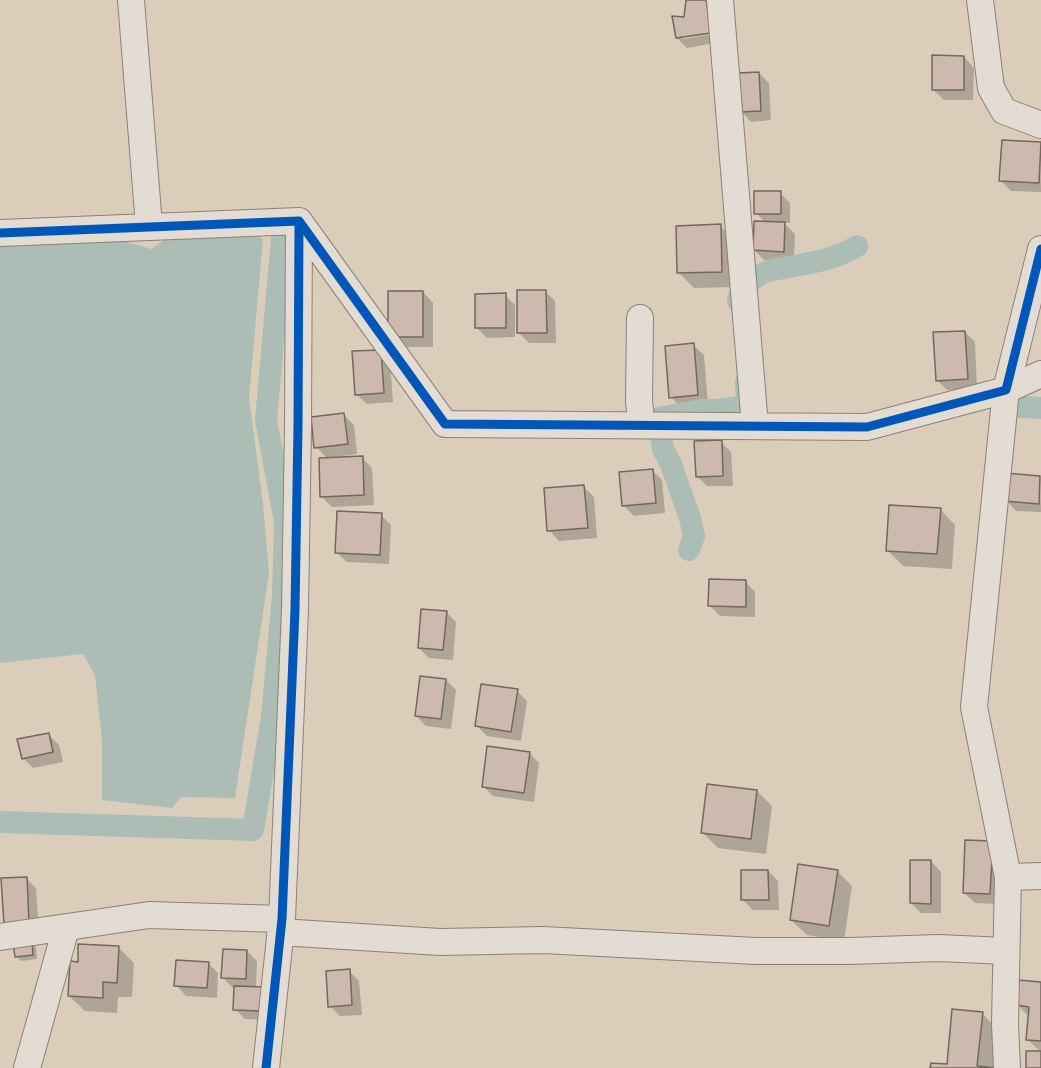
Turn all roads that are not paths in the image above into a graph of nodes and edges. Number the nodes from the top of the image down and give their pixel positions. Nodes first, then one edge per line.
1 (131, 0) edge
2 (720, 0) edge
3 (980, 0) edge
4 (1041, 125) edge
5 (299, 221) junction
6 (149, 226) junction
7 (0, 233) edge
8 (1041, 249) edge
9 (640, 318) dead end
10 (1041, 374) edge
11 (1006, 390) junction
12 (654, 426) junction
13 (755, 426) junction
14 (1041, 876) edge
15 (1008, 877) junction
16 (281, 925) junction
17 (66, 928) junction
18 (0, 937) edge
19 (1006, 951) junction
20 (27, 1068) edge
21 (266, 1068) edge
22 (1007, 1068) edge

1 - 6 street
2 - 13 street
3 - 4 street
5 - 6 street
5 - 12 street
5 - 16 street
6 - 7 street
8 - 11 street
9 - 12 street
10 - 11 street
11 - 13 street
11 - 15 street
12 - 13 street
14 - 15 street
15 - 19 street
16 - 17 street
16 - 19 street
16 - 21 street
17 - 18 street
17 - 20 street
19 - 22 street

